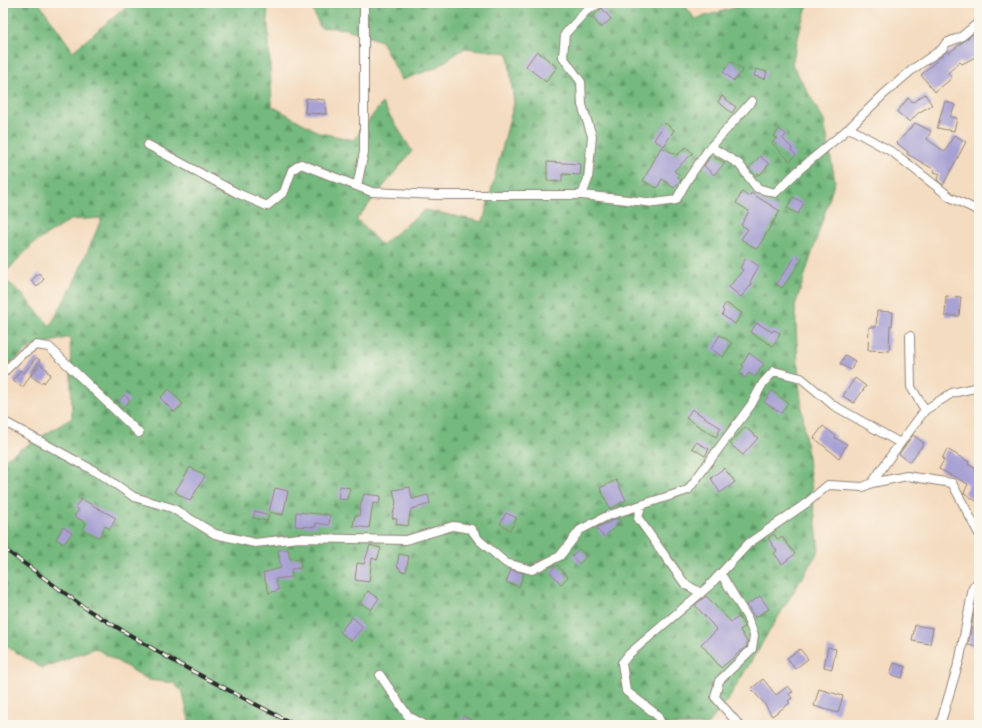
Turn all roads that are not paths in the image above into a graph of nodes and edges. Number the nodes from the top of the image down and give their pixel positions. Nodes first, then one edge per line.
1 (364, 3) edge
2 (600, 3) edge
3 (979, 22) edge
4 (752, 101) dead end
5 (850, 128) junction
6 (148, 145) dead end
7 (711, 147) junction
8 (357, 186) junction
9 (582, 195) junction
10 (979, 211) edge
11 (910, 336) dead end
12 (3, 373) edge
13 (979, 387) edge
14 (925, 410) junction
15 (3, 421) edge
16 (139, 432) dead end
17 (900, 443) junction
18 (872, 483) junction
19 (641, 506) junction
20 (979, 534) edge
21 (720, 574) junction
22 (979, 580) edge
23 (701, 593) junction
24 (380, 675) dead end
25 (425, 725) edge
26 (662, 725) edge
27 (739, 725) edge
28 (940, 725) edge

1 - 8 street
2 - 9 street
3 - 5 street
4 - 7 street
5 - 7 street
5 - 10 street
6 - 8 street
7 - 9 street
8 - 9 street
11 - 14 street
12 - 16 street
13 - 14 street
14 - 17 street
15 - 19 street
17 - 18 street
17 - 19 street
18 - 20 street
18 - 21 street
19 - 23 street
21 - 23 street
21 - 27 street
22 - 28 street
23 - 26 street
24 - 25 street

